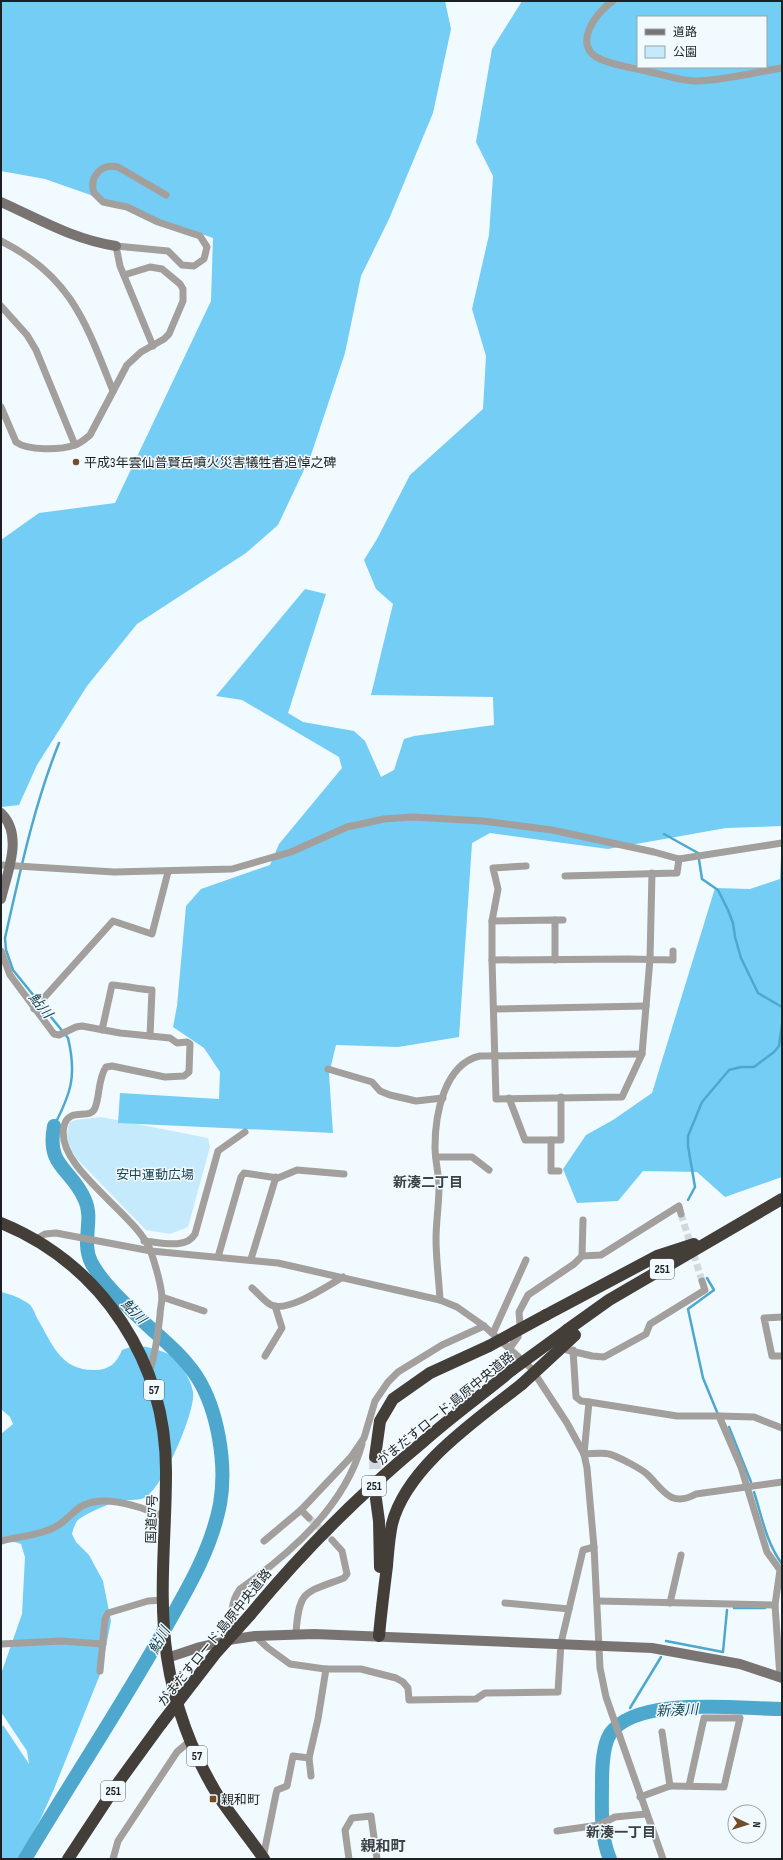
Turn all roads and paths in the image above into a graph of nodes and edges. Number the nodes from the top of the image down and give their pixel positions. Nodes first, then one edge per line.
1 (613, 1) edge
2 (782, 68) edge
3 (166, 194) dead end
4 (1, 202) edge
5 (1, 241) edge
6 (116, 246) junction
7 (124, 275) junction
8 (1, 306) edge
9 (153, 346) junction
10 (112, 391) junction
11 (1, 407) edge
12 (75, 445) junction
13 (1, 813) edge
14 (782, 843) edge
15 (679, 859) junction
16 (9, 865) edge
17 (526, 866) dead end
18 (168, 872) junction
19 (652, 873) junction
20 (565, 876) dead end
21 (1, 900) edge
22 (555, 920) junction
23 (564, 920) dead end
24 (492, 921) junction
25 (1, 951) edge
26 (673, 951) dead end
27 (650, 959) junction
28 (492, 960) junction
29 (555, 960) junction
30 (1, 974) edge
31 (10, 976) junction
32 (38, 1006) junction
33 (646, 1006) junction
34 (494, 1009) junction
35 (102, 1030) junction
36 (150, 1036) junction
37 (642, 1054) junction
38 (495, 1055) junction
39 (328, 1070) dead end
40 (443, 1098) junction
41 (509, 1098) junction
42 (561, 1098) junction
43 (245, 1132) dead end
44 (551, 1140) junction
45 (436, 1157) junction
46 (489, 1170) dead end
47 (559, 1171) dead end
48 (344, 1174) dead end
49 (276, 1178) junction
50 (782, 1199) edge
51 (681, 1214) dead end
52 (583, 1220) dead end
53 (1, 1223) edge
54 (714, 1238) junction
55 (36, 1239) junction
56 (144, 1241) junction
57 (151, 1251) junction
58 (218, 1256) junction
59 (582, 1256) junction
60 (250, 1259) junction
61 (526, 1260) dead end
62 (343, 1277) junction
63 (702, 1281) tunnel mouth
64 (252, 1288) dead end
65 (162, 1297) junction
66 (440, 1300) junction
67 (276, 1306) junction
68 (204, 1311) dead end
69 (782, 1316) edge
70 (484, 1326) junction
71 (571, 1332) junction
72 (493, 1334) junction
73 (510, 1348) junction
74 (573, 1350) junction
75 (265, 1356) dead end
76 (782, 1356) edge
77 (530, 1368) junction
78 (149, 1375) junction
79 (589, 1402) junction
80 (719, 1416) junction
81 (782, 1428) edge
82 (364, 1438) junction
83 (584, 1454) junction
84 (375, 1456) tunnel mouth
85 (782, 1482) edge
86 (747, 1486) junction
87 (376, 1499) tunnel mouth
88 (301, 1510) junction
89 (165, 1517) junction
90 (309, 1518) tunnel mouth
91 (332, 1540) tunnel mouth
92 (1, 1541) edge
93 (264, 1541) dead end
94 (594, 1547) junction
95 (681, 1555) dead end
96 (163, 1600) junction
97 (598, 1601) junction
98 (505, 1603) dead end
99 (670, 1603) junction
100 (774, 1605) junction
101 (569, 1609) junction
102 (381, 1618) junction
103 (296, 1633) junction
104 (255, 1636) junction
105 (379, 1636) junction
106 (235, 1639) junction
107 (561, 1643) junction
108 (1, 1644) edge
109 (103, 1644) junction
110 (599, 1644) junction
111 (167, 1658) junction
112 (326, 1669) junction
113 (100, 1671) dead end
114 (781, 1678) edge
115 (662, 1732) dead end
116 (191, 1740) junction
117 (309, 1758) junction
118 (311, 1776) dead end
119 (670, 1786) junction
120 (689, 1786) junction
121 (640, 1797) junction
122 (646, 1814) junction
123 (557, 1831) dead end
124 (264, 1858) edge
125 (68, 1859) edge
126 (112, 1859) edge
127 (349, 1859) edge
128 (377, 1859) edge
129 (663, 1859) edge

1 - 2 street
3 - 6 street
4 - 6 street
5 - 10 street
6 - 7 street
7 - 9 street
7 - 9 street
8 - 12 street
9 - 10 street
10 - 12 street
11 - 12 street
13 - 16 street
14 - 15 street
15 - 18 street
15 - 19 street
16 - 18 street
16 - 21 street
17 - 24 street
18 - 32 street
19 - 20 street
19 - 27 street
22 - 23 street
22 - 24 street
22 - 29 street
24 - 28 street
25 - 31 street
26 - 27 street
27 - 29 street
27 - 33 street
28 - 29 street
28 - 34 street
30 - 31 street
31 - 32 street
32 - 35 street
33 - 34 street
33 - 37 street
34 - 38 street
35 - 36 street
35 - 36 street
36 - 56 street
37 - 38 street
37 - 42 street
38 - 40 street
38 - 41 street
39 - 40 street
40 - 45 street
41 - 42 street
41 - 44 street
42 - 44 street
43 - 56 street
44 - 47 street
45 - 46 street
45 - 66 street
48 - 49 street
49 - 58 street
49 - 60 street
50 - 54 highway, がまだすロード;島原中央道路 / 251
51 - 59 street
52 - 59 street
53 - 55 highway, 国道57号 / 57
54 - 71 highway, がまだすロード;島原中央道路 / 251
54 - 84 highway, bridge
55 - 57 street
55 - 78 highway, 国道57号 / 57
56 - 57 street
57 - 58 street
57 - 65 street
58 - 60 street
59 - 73 street
60 - 62 street
61 - 72 street
62 - 66 street
62 - 67 street
63 - 74 street
64 - 67 street
65 - 68 street
65 - 78 street
66 - 70 street
67 - 75 street
69 - 76 street
70 - 72 street
70 - 82 street
71 - 102 highway, bridge
71 - 125 highway, がまだすロード;島原中央道路 / 251, bridge
72 - 73 street
73 - 77 street
74 - 77 street
74 - 79 street
77 - 83 street
78 - 89 highway, 国道57号 / 57
79 - 80 street
79 - 83 street
80 - 81 street
80 - 86 street
82 - 88 street
82 - 106 street
83 - 86 street
83 - 94 street
85 - 86 street
86 - 100 street
87 - 102 highway
88 - 90 street
88 - 93 street
89 - 92 street
89 - 96 highway, 国道57号 / 57
91 - 103 street
94 - 97 street
94 - 101 street
95 - 99 street
96 - 109 street
96 - 111 highway, 国道57号 / 57
97 - 99 street
97 - 110 street
98 - 101 street
99 - 100 street
100 - 114 street
101 - 107 street
102 - 105 highway
103 - 104 street
103 - 105 street
104 - 106 street
104 - 112 street
105 - 107 street
106 - 111 street
107 - 110 street
107 - 112 street
108 - 109 street
109 - 113 street
110 - 114 street
110 - 121 street
111 - 116 highway, 国道57号 / 57
112 - 117 street
115 - 119 street
116 - 124 highway, 国道57号 / 57
116 - 126 street
117 - 118 street
117 - 124 street
119 - 120 street
119 - 121 street
120 - 120 street
121 - 122 street
122 - 123 street
122 - 129 street
127 - 128 street

